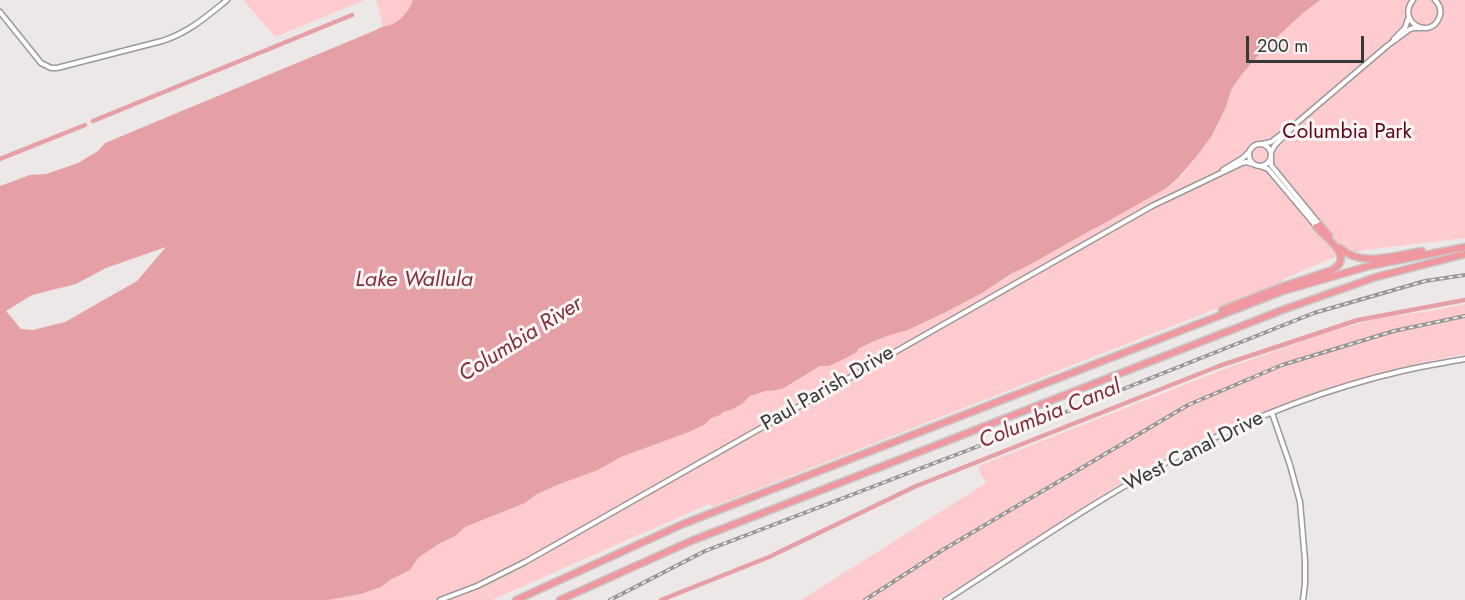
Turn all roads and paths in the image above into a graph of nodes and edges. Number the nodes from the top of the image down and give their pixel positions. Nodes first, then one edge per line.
1 (226, 0) edge
2 (1413, 0) edge
3 (1436, 0) edge
4 (1442, 0) edge
5 (1440, 9) junction
6 (0, 12) edge
7 (1408, 15) junction
8 (1421, 28) junction
9 (1387, 46) junction
10 (1299, 121) junction
11 (1262, 144) junction
12 (1250, 150) junction
13 (1271, 156) junction
14 (1253, 164) junction
15 (1260, 166) junction
16 (1215, 176) junction
17 (1318, 226) junction
18 (1464, 249) edge
19 (1178, 332) junction
20 (1465, 359) edge
21 (1272, 413) junction
22 (440, 600) edge
23 (516, 600) edge
24 (560, 600) edge
25 (946, 600) edge
26 (1303, 600) edge

1 - 6 street
2 - 7 street
3 - 5 street
4 - 5 street
5 - 8 street
7 - 8 street
7 - 9 street
8 - 9 street
9 - 10 street
10 - 11 street
10 - 13 street
11 - 12 street
11 - 13 street
12 - 14 street
12 - 16 street, Paul Parish Drive
13 - 15 street
13 - 17 street
14 - 15 street
14 - 16 street, Paul Parish Drive
15 - 17 street
16 - 22 street, Paul Parish Drive
17 - 18 highway
17 - 19 highway
18 - 19 highway
18 - 24 highway
19 - 23 highway
20 - 21 street, West Canal Drive
21 - 25 street, West Canal Drive
21 - 26 street

